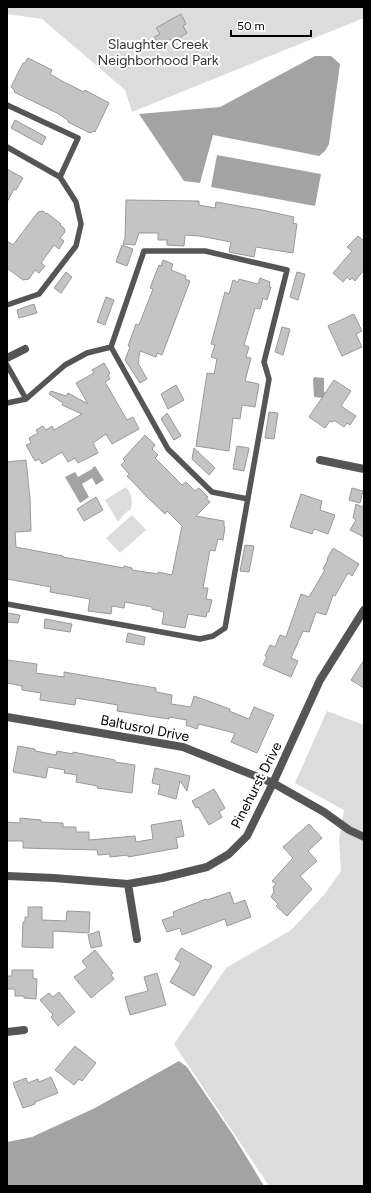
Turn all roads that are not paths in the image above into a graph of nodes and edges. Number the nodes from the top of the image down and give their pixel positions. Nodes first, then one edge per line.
1 (7, 105) edge
2 (7, 147) edge
3 (60, 177) junction
4 (7, 304) edge
5 (111, 347) junction
6 (25, 349) dead end
7 (7, 358) edge
8 (7, 365) edge
9 (26, 399) junction
10 (7, 403) edge
11 (320, 460) dead end
12 (364, 469) edge
13 (248, 499) junction
14 (7, 604) edge
15 (364, 610) edge
16 (7, 717) edge
17 (273, 783) junction
18 (364, 837) edge
19 (7, 876) edge
20 (128, 884) junction
21 (137, 939) dead end
22 (24, 1030) dead end
23 (7, 1032) edge

1 - 3 lane
2 - 3 lane
3 - 4 lane
5 - 9 lane
5 - 13 lane
5 - 13 lane
6 - 7 street
8 - 9 lane
9 - 10 lane
11 - 12 street
13 - 14 lane
15 - 17 street, Pinehurst Drive
16 - 17 street, Baltusrol Drive
17 - 18 street, Baltusrol Drive
17 - 20 street, Pinehurst Drive
19 - 20 street, Pinehurst Drive
20 - 21 street
22 - 23 street

